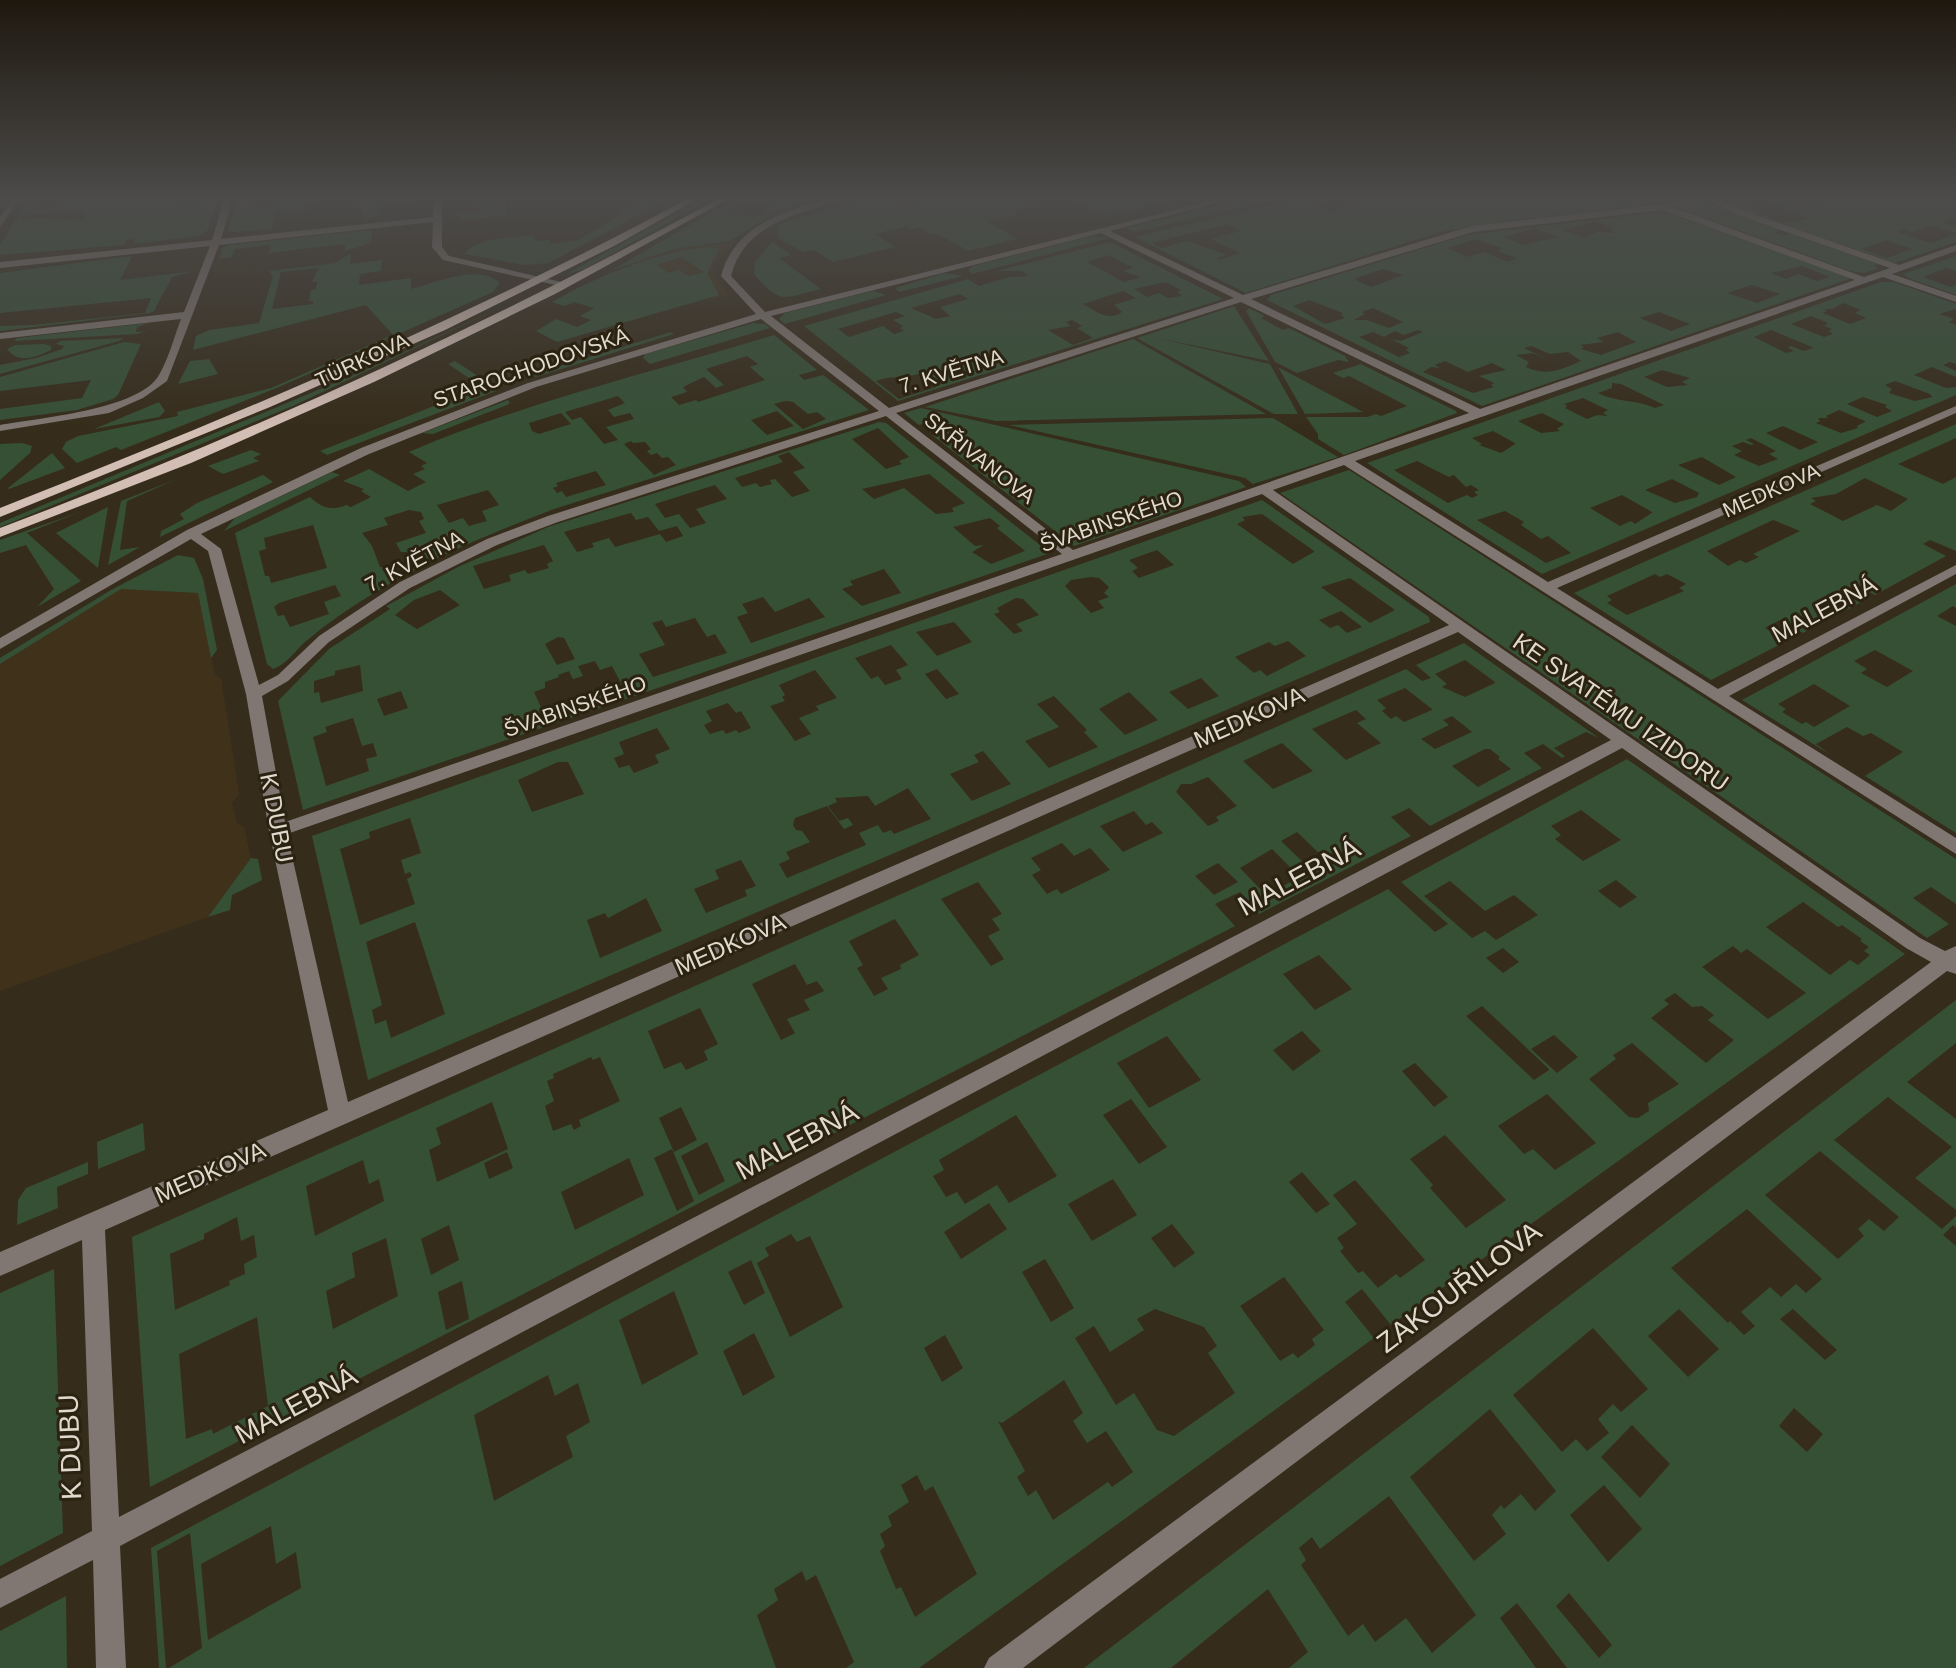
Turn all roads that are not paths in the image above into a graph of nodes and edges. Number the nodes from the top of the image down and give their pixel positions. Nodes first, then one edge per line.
1 (202, 275) edge
2 (525, 275) edge
3 (552, 275) edge
4 (582, 275) edge
5 (726, 275) edge
6 (923, 275) edge
7 (1194, 275) edge
8 (1323, 275) edge
9 (1851, 275) edge
10 (1881, 275) edge
11 (1886, 275) edge
12 (544, 279) junction
13 (1865, 280) junction
14 (565, 284) junction
15 (1244, 299) junction
16 (1956, 299) edge
17 (187, 315) junction
18 (763, 315) junction
19 (0, 336) edge
20 (1956, 409) edge
21 (889, 411) junction
22 (1480, 414) junction
23 (0, 428) edge
24 (1345, 460) junction
25 (1264, 489) junction
26 (0, 513) edge
27 (0, 533) edge
28 (192, 533) junction
29 (1073, 556) junction
30 (1956, 569) edge
31 (1548, 587) junction
32 (1459, 626) junction
33 (0, 644) edge
34 (254, 694) junction
35 (1717, 696) junction
36 (1622, 741) junction
37 (278, 831) junction
38 (1956, 847) edge
39 (1953, 960) edge
40 (340, 1115) junction
41 (93, 1223) junction
42 (0, 1264) edge
43 (105, 1539) junction
44 (0, 1594) edge
45 (111, 1668) edge
46 (999, 1668) edge

1 - 17 street
2 - 12 street
3 - 12 main road, TÜRKOVA
4 - 14 main road, TÜRKOVA
5 - 18 street, SKŘIVANOVA
6 - 18 street, STAROCHODOVSKÁ
7 - 15 street
8 - 15 street, 7. KVĚTNA
9 - 13 street
10 - 13 street, ŠVABINSKÉHO
11 - 16 street
12 - 14 street
12 - 26 main road, TÜRKOVA
13 - 22 street, ŠVABINSKÉHO
14 - 27 main road, TÜRKOVA
15 - 21 street, 7. KVĚTNA
15 - 22 street
17 - 19 street
17 - 23 street
18 - 21 street, SKŘIVANOVA
18 - 28 street, STAROCHODOVSKÁ
20 - 31 street, MEDKOVA
21 - 29 street, SKŘIVANOVA
21 - 34 street, 7. KVĚTNA
22 - 24 street, ŠVABINSKÉHO
24 - 25 street, ŠVABINSKÉHO
24 - 31 street
25 - 29 street, ŠVABINSKÉHO
25 - 32 street, KE SVATÉMU IZIDORU
28 - 33 street, STAROCHODOVSKÁ
28 - 34 street, K DUBU
29 - 37 street, ŠVABINSKÉHO
30 - 35 street, MALEBNÁ
31 - 35 street
32 - 36 street, KE SVATÉMU IZIDORU
32 - 40 street, MEDKOVA
34 - 37 street, K DUBU
35 - 38 street
36 - 39 street, KE SVATÉMU IZIDORU
36 - 43 street, MALEBNÁ
37 - 40 street, K DUBU
39 - 46 street, ZAKOUŘILOVA
40 - 41 street, MEDKOVA
41 - 42 street, MEDKOVA
41 - 43 street, K DUBU
43 - 44 street, MALEBNÁ
43 - 45 street, K DUBU

